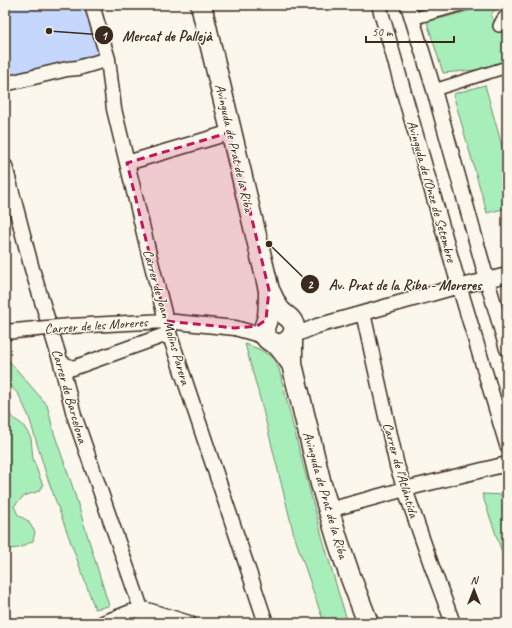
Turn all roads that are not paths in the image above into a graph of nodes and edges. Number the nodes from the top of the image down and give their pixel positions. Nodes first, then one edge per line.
1 (92, 5) edge
2 (201, 5) edge
3 (379, 5) edge
4 (408, 5) edge
5 (461, 5) edge
6 (507, 14) edge
7 (412, 19) junction
8 (500, 26) dead end
9 (108, 59) junction
10 (507, 67) edge
11 (5, 84) edge
12 (434, 90) junction
13 (231, 132) junction
14 (127, 163) junction
15 (5, 166) edge
16 (507, 275) edge
17 (487, 280) junction
18 (459, 287) junction
19 (363, 313) junction
20 (166, 321) junction
21 (280, 329) junction
22 (5, 332) edge
23 (170, 336) junction
24 (507, 349) edge
25 (61, 363) junction
26 (507, 445) edge
27 (507, 464) edge
28 (405, 489) junction
29 (328, 510) junction
30 (141, 608) junction
31 (105, 623) edge
32 (146, 623) edge
33 (189, 623) edge
34 (266, 623) edge
35 (368, 623) edge
36 (453, 623) edge

1 - 9 street, Carrer de Joan Molins Parera
2 - 13 main road, Avinguda de Prat de la Riba
3 - 18 street, Avinguda de l'Onze de Setembre
4 - 7 street, Avinguda de l'Onze de Setembre
5 - 7 street
6 - 8 street
7 - 12 street, Avinguda de l'Onze de Setembre
9 - 11 street
9 - 14 street, Carrer de Joan Molins Parera
10 - 12 street
12 - 17 street, Avinguda de l'Onze de Setembre
13 - 14 street
13 - 21 main road, Avinguda de Prat de la Riba
14 - 20 street, Carrer de Joan Molins Parera
15 - 25 street, Carrer de Barcelona
16 - 17 street, Carrer de les Moreres
17 - 18 street, Carrer de les Moreres
17 - 24 street, Avinguda de l'Onze de Setembre
18 - 19 street, Carrer de les Moreres
18 - 26 street, Avinguda de l'Onze de Setembre
19 - 21 street, Carrer de les Moreres
19 - 28 street, Carrer de l'Atlàntida
20 - 21 street, Carrer de les Moreres
20 - 22 street, Carrer de les Moreres, bridge
20 - 23 street, Carrer de Joan Molins Parera
21 - 29 main road, Avinguda de Prat de la Riba
23 - 25 street
23 - 34 street, Carrer de Joan Molins Parera
25 - 30 street, Carrer de Barcelona
27 - 28 street
28 - 29 street
28 - 36 street, Carrer de l'Atlàntida
29 - 35 main road, Avinguda de Prat de la Riba
30 - 31 street
30 - 32 street, Carrer de Barcelona
30 - 33 street

